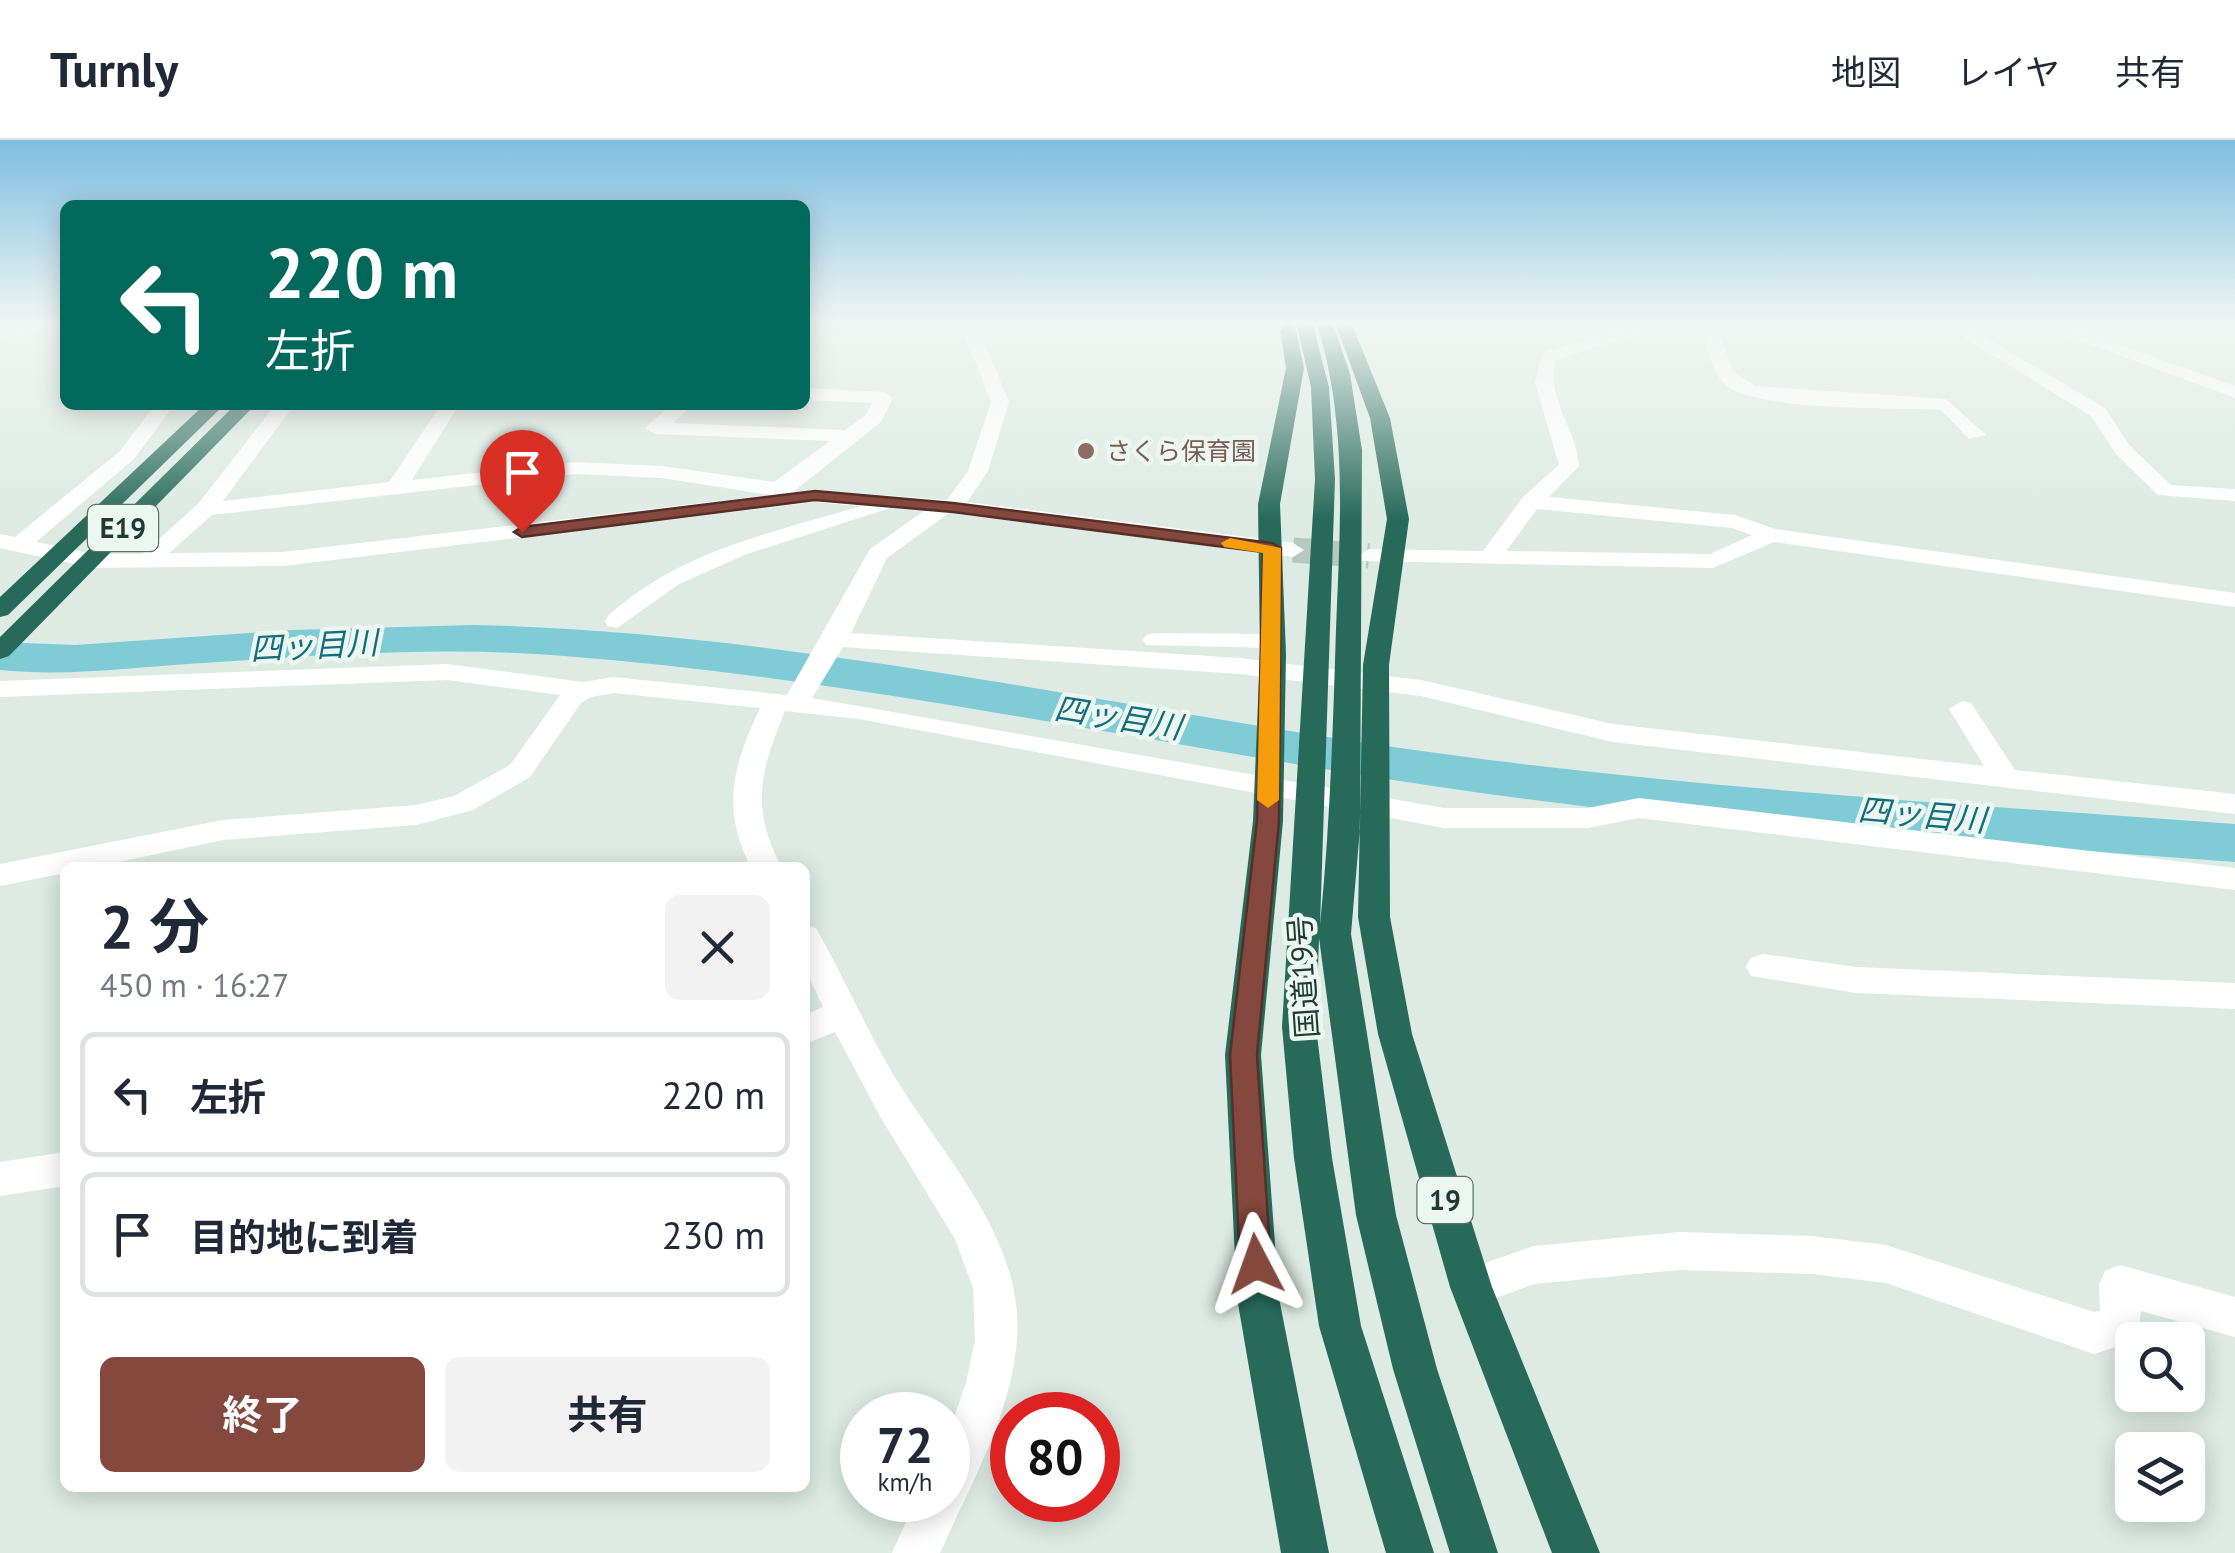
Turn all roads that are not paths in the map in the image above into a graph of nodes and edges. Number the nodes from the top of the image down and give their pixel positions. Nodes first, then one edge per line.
1 (994, 388) edge
2 (1291, 388) edge
3 (1317, 388) edge
4 (1343, 388) edge
5 (1368, 388) edge
6 (1545, 388) edge
7 (1747, 388) edge
8 (2058, 388) edge
9 (810, 394) edge
10 (161, 410) edge
11 (210, 410) edge
12 (241, 410) edge
13 (281, 410) edge
14 (447, 410) edge
15 (677, 410) edge
16 (1976, 435) dead end
17 (850, 436) junction
18 (396, 488) junction
19 (777, 490) junction
20 (2235, 495) edge
21 (815, 496) junction
22 (1532, 502) junction
23 (888, 504) junction
24 (948, 507) junction
25 (206, 509) junction
26 (1772, 535) junction
27 (9, 544) edge
28 (1283, 549) junction
29 (1380, 556) junction
30 (1489, 558) junction
31 (145, 562) junction
32 (2235, 600) edge
33 (0, 610) edge
34 (617, 621) dead end
35 (834, 642) junction
36 (1272, 647) junction
37 (0, 651) edge
38 (1045, 651) junction
39 (1362, 665) junction
40 (0, 689) edge
41 (583, 690) junction
42 (792, 699) junction
43 (1962, 710) dead end
44 (2004, 775) junction
45 (2235, 804) edge
46 (1287, 825) junction
47 (1360, 830) junction
48 (64, 862) edge
49 (764, 862) edge
50 (60, 863) edge
51 (0, 875) edge
52 (2235, 879) edge
53 (810, 947) edge
54 (1764, 968) dead end
55 (2235, 996) edge
56 (845, 1012) junction
57 (810, 1028) edge
58 (60, 1170) edge
59 (0, 1178) edge
60 (1471, 1286) junction
61 (2235, 1317) edge
62 (970, 1437) edge
63 (930, 1522) edge
64 (916, 1553) edge
65 (1305, 1553) edge
66 (1410, 1553) edge
67 (1474, 1553) edge
68 (1576, 1553) edge

1 - 24 street
2 - 28 highway
3 - 46 highway, 国道19号
4 - 39 highway, 19
5 - 29 highway, 19
6 - 22 street
7 - 16 street
8 - 20 street
9 - 17 street
10 - 27 street
11 - 33 highway, E19
12 - 37 highway, E19
13 - 25 street
14 - 18 street
15 - 17 street
17 - 19 street
18 - 19 street
18 - 25 street
19 - 21 street
21 - 23 street
21 - 31 street
22 - 26 street
22 - 30 street
23 - 24 street
23 - 34 street
24 - 28 street
24 - 35 street
25 - 31 street
26 - 30 street
26 - 32 street
27 - 31 street
28 - 36 highway
29 - 30 street
29 - 39 highway, 19
35 - 38 street
35 - 42 street
36 - 38 street
36 - 46 highway
38 - 44 street
39 - 47 highway, 19
40 - 41 street
41 - 42 street
41 - 48 street
42 - 49 street
42 - 52 street
43 - 44 street
44 - 45 street
46 - 65 highway
46 - 66 highway, 国道19号
47 - 60 highway, 19
47 - 67 highway, 国道19号 / 19
50 - 51 street
53 - 56 street
54 - 55 street
56 - 57 street
56 - 62 street
58 - 59 street
60 - 61 street
60 - 68 highway, 19
63 - 64 street

